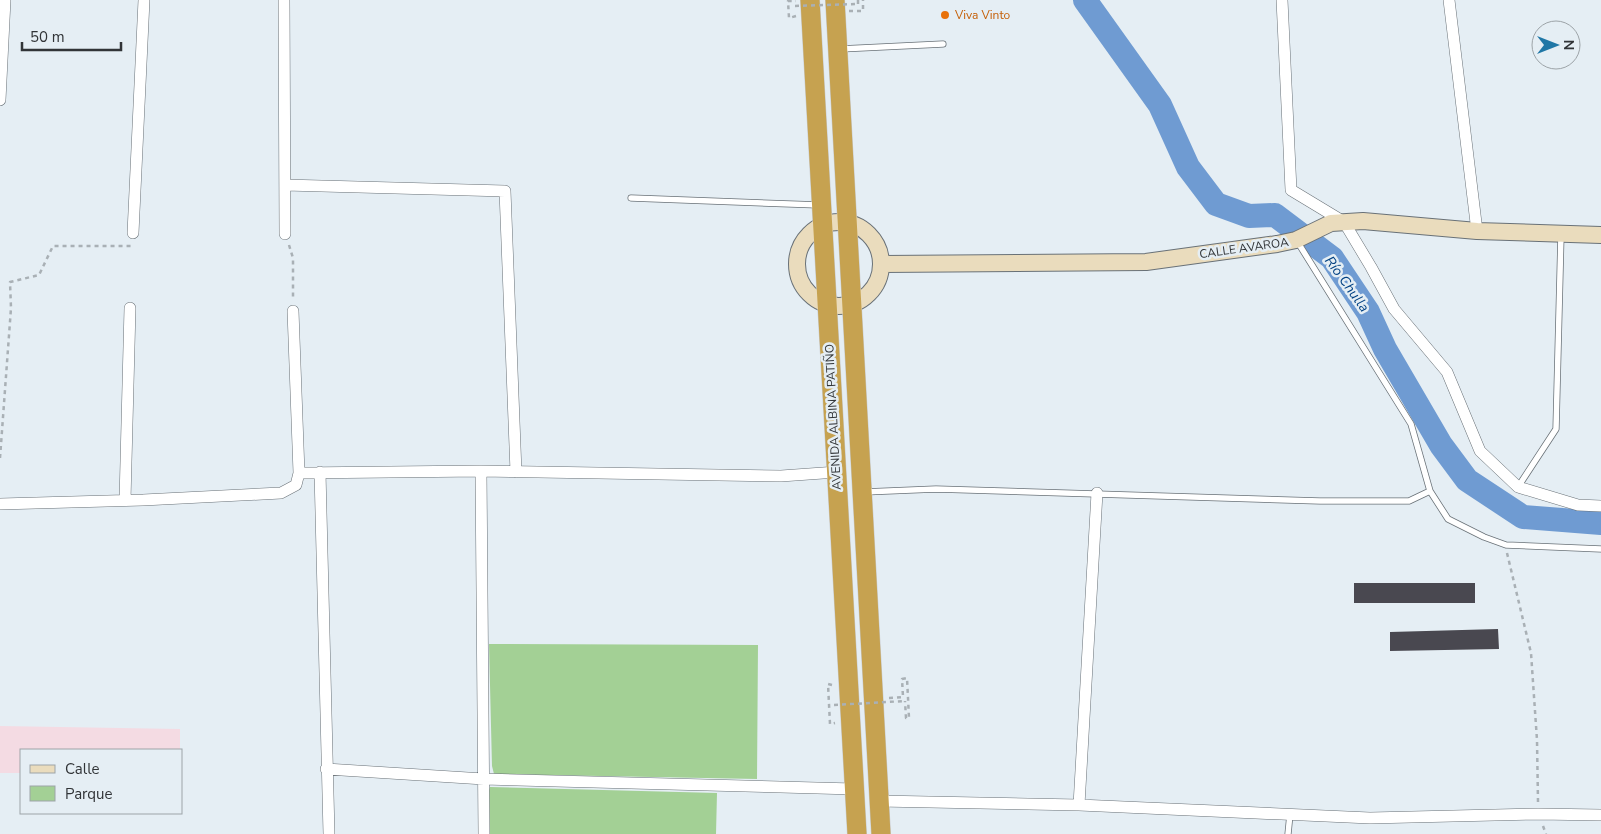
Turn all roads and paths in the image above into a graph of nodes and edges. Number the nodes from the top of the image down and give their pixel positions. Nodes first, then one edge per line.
1 (5, 0) edge
2 (144, 0) edge
3 (284, 0) edge
4 (835, 0) edge
5 (863, 0) edge
6 (1282, 0) edge
7 (1449, 0) edge
8 (788, 1) dead end
9 (858, 2) edge
10 (803, 3) edge
11 (863, 11) dead end
12 (943, 44) dead end
13 (837, 49) junction
14 (0, 100) edge
15 (285, 185) junction
16 (631, 198) dead end
17 (822, 205) junction
18 (1344, 222) junction
19 (847, 223) junction
20 (822, 226) junction
21 (1477, 232) junction
22 (132, 233) joint
23 (285, 234) joint
24 (1561, 234) junction
25 (1601, 235) edge
26 (1297, 240) junction
27 (882, 264) junction
28 (852, 303) junction
29 (827, 304) junction
30 (130, 308) dead end
31 (293, 311) joint
32 (0, 458) edge
33 (481, 470) junction
34 (320, 472) junction
35 (516, 472) junction
36 (836, 472) junction
37 (299, 473) junction
38 (1518, 487) junction
39 (862, 492) junction
40 (1430, 492) junction
41 (1097, 493) junction
42 (125, 500) junction
43 (0, 504) edge
44 (1601, 506) edge
45 (1506, 545) junction
46 (1601, 549) edge
47 (903, 697) dead end
48 (833, 700) dead end
49 (326, 769) junction
50 (484, 779) junction
51 (854, 789) junction
52 (880, 801) junction
53 (1079, 805) junction
54 (1290, 814) junction
55 (1538, 814) junction
56 (1601, 815) edge
57 (329, 834) edge
58 (484, 834) edge
59 (857, 834) edge
60 (881, 834) edge
61 (1288, 834) edge
62 (1546, 834) edge

1 - 14 street
2 - 22 street
3 - 15 street
4 - 13 highway, AVENIDA ALBINA PATIÑO
5 - 11 path
6 - 18 street
7 - 21 street
8 - 10 path
9 - 10 path, bridge
10 - 17 highway, AVENIDA ALBINA PATIÑO
12 - 13 lane
13 - 19 highway, AVENIDA ALBINA PATIÑO
15 - 23 street
15 - 35 street
16 - 17 lane
17 - 20 highway, AVENIDA ALBINA PATIÑO
18 - 21 main road, CALLE AVAROA
18 - 26 main road, CALLE AVAROA
18 - 38 street
19 - 20 main road
19 - 27 main road
19 - 28 highway, AVENIDA ALBINA PATIÑO
20 - 29 highway, AVENIDA ALBINA PATIÑO
20 - 29 main road
21 - 24 main road, CALLE AVAROA
22 - 32 path
23 - 31 path
24 - 25 main road, CALLE AVAROA
24 - 38 lane
26 - 27 main road, CALLE AVAROA
26 - 40 lane
27 - 28 main road
28 - 29 main road
28 - 39 highway, AVENIDA ALBINA PATIÑO
29 - 36 highway, AVENIDA ALBINA PATIÑO
30 - 42 street
31 - 37 street
33 - 34 street
33 - 35 street
33 - 50 street
34 - 37 street
34 - 49 street
35 - 36 street
36 - 51 highway, AVENIDA ALBINA PATIÑO
37 - 42 street
38 - 44 street
39 - 41 lane
39 - 52 highway, AVENIDA ALBINA PATIÑO
40 - 41 lane
40 - 45 lane
41 - 53 street
42 - 43 street
45 - 46 lane
45 - 55 path
47 - 48 path, bridge
49 - 50 street
49 - 57 street
50 - 51 street
50 - 58 street
51 - 59 highway, AVENIDA ALBINA PATIÑO
52 - 53 street
52 - 60 highway, AVENIDA ALBINA PATIÑO
53 - 54 street
54 - 55 street
54 - 61 lane
55 - 56 street
55 - 62 path

